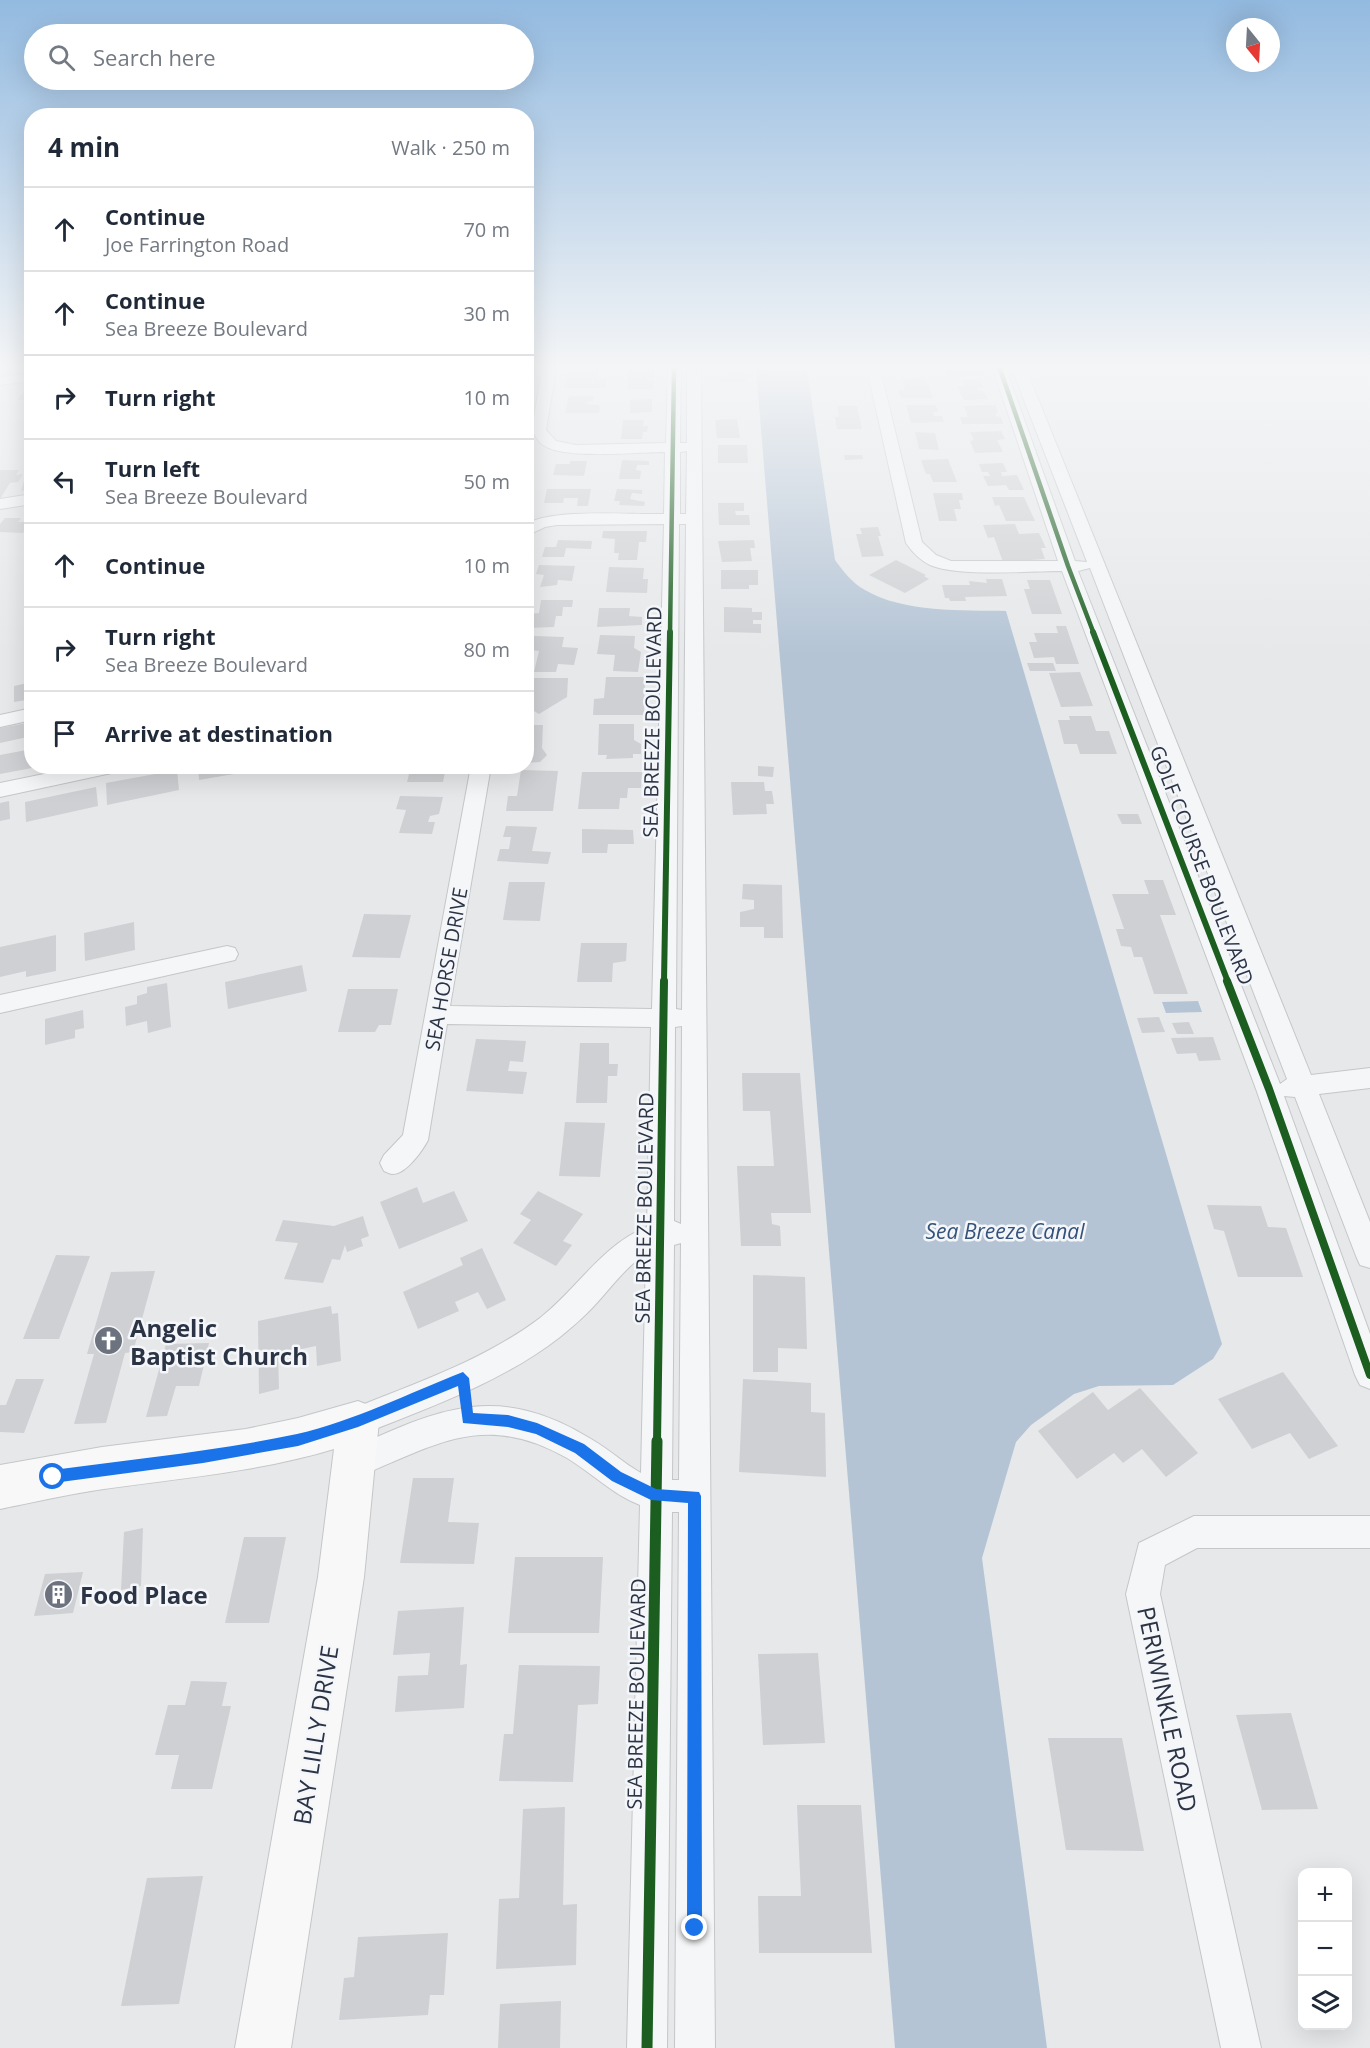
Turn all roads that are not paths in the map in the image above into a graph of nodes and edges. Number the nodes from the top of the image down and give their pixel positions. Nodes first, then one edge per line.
1 (684, 465) edge
2 (896, 465) edge
3 (1033, 465) edge
4 (1057, 465) edge
5 (24, 500) edge
6 (0, 504) edge
7 (683, 519) junction
8 (534, 526) edge
9 (1068, 566) junction
10 (1097, 566) junction
11 (24, 716) edge
12 (0, 721) edge
13 (77, 774) edge
14 (480, 774) edge
15 (0, 790) edge
16 (226, 954) dead end
17 (0, 1004) edge
18 (438, 1015) junction
19 (664, 1018) junction
20 (694, 1018) junction
21 (1370, 1078) edge
22 (1305, 1088) junction
23 (1269, 1089) junction
24 (393, 1163) dead end
25 (695, 1232) junction
26 (660, 1233) junction
27 (1370, 1256) edge
28 (1370, 1375) edge
29 (463, 1378) junction
30 (467, 1419) junction
31 (357, 1442) junction
32 (0, 1487) edge
33 (656, 1495) junction
34 (695, 1496) junction
35 (1370, 1532) edge
36 (263, 2048) edge
37 (647, 2048) edge
38 (695, 2048) edge
39 (1241, 2048) edge

1 - 7 street, SEA BREEZE BOULEVARD
2 - 9 street
3 - 9 street, GOLF COURSE BOULEVARD
4 - 10 street, GOLF COURSE BOULEVARD
5 - 6 street
7 - 8 street
7 - 19 street, SEA BREEZE BOULEVARD
7 - 20 street, SEA BREEZE BOULEVARD
9 - 10 street
9 - 23 street, GOLF COURSE BOULEVARD
10 - 22 street, GOLF COURSE BOULEVARD
11 - 12 street
13 - 15 street
14 - 18 street, SEA HORSE DRIVE
16 - 17 street
18 - 19 street
18 - 24 street, SEA HORSE DRIVE
19 - 20 street
19 - 26 street, SEA BREEZE BOULEVARD
20 - 25 street, SEA BREEZE BOULEVARD
21 - 22 street
22 - 23 street
22 - 27 street, GOLF COURSE BOULEVARD
23 - 28 street, GOLF COURSE BOULEVARD
25 - 26 street
25 - 34 street, SEA BREEZE BOULEVARD
26 - 29 street, SEA BREEZE BOULEVARD
26 - 33 street, SEA BREEZE BOULEVARD
29 - 30 street
29 - 31 street, SEA BREEZE BOULEVARD
30 - 31 street
30 - 33 street
31 - 32 main road
31 - 36 main road, BAY LILLY DRIVE
33 - 34 street
33 - 37 street, SEA BREEZE BOULEVARD
34 - 38 street, SEA BREEZE BOULEVARD
35 - 39 street, PERIWINKLE ROAD

